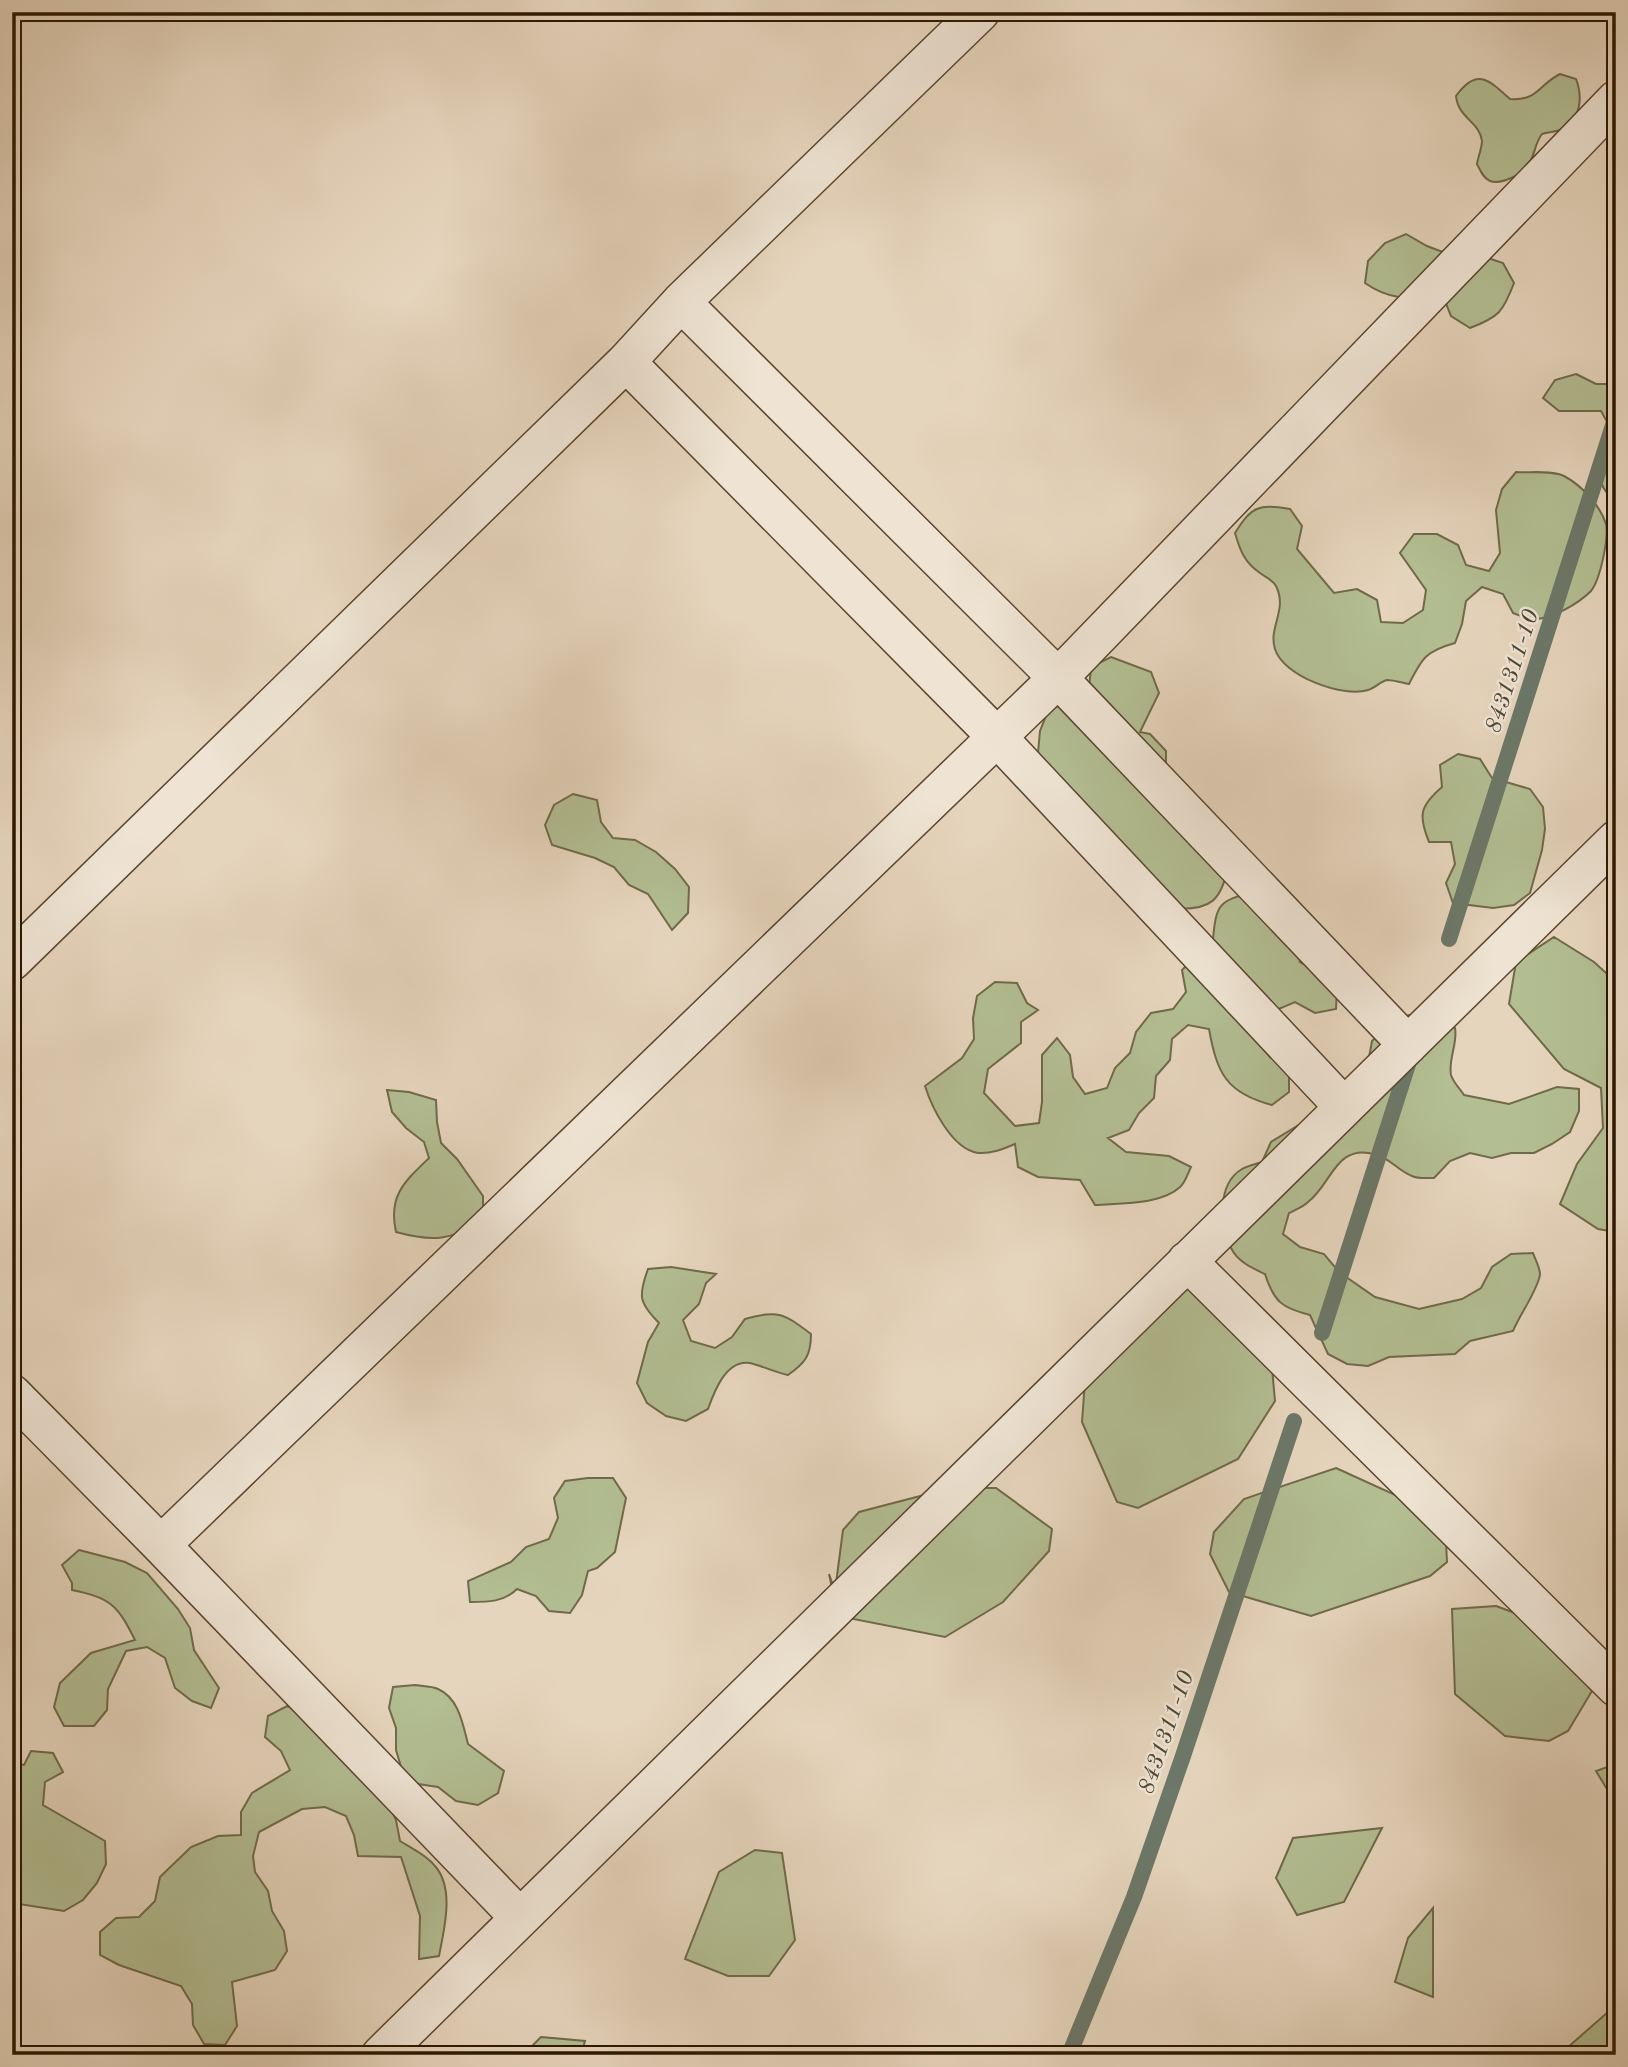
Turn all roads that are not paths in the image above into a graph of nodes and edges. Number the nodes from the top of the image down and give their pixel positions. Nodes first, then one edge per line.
1 (980, 12) edge
2 (1616, 100) edge
3 (681, 302) junction
4 (626, 362) junction
5 (1058, 678) junction
6 (996, 736) junction
7 (1616, 840) edge
8 (12, 961) edge
9 (1408, 1045) junction
10 (1344, 1107) junction
11 (1187, 1261) junction
12 (12, 1394) edge
13 (161, 1545) junction
14 (1616, 1687) edge
15 (520, 1918) junction
16 (381, 2055) edge

1 - 3 street
2 - 5 street
3 - 4 street
3 - 5 street
4 - 6 street
4 - 8 street
5 - 6 street
5 - 9 street
6 - 10 street
6 - 13 street
7 - 9 street
9 - 10 street
10 - 11 street
11 - 14 street
11 - 15 street
12 - 13 street
13 - 15 street
15 - 16 street

